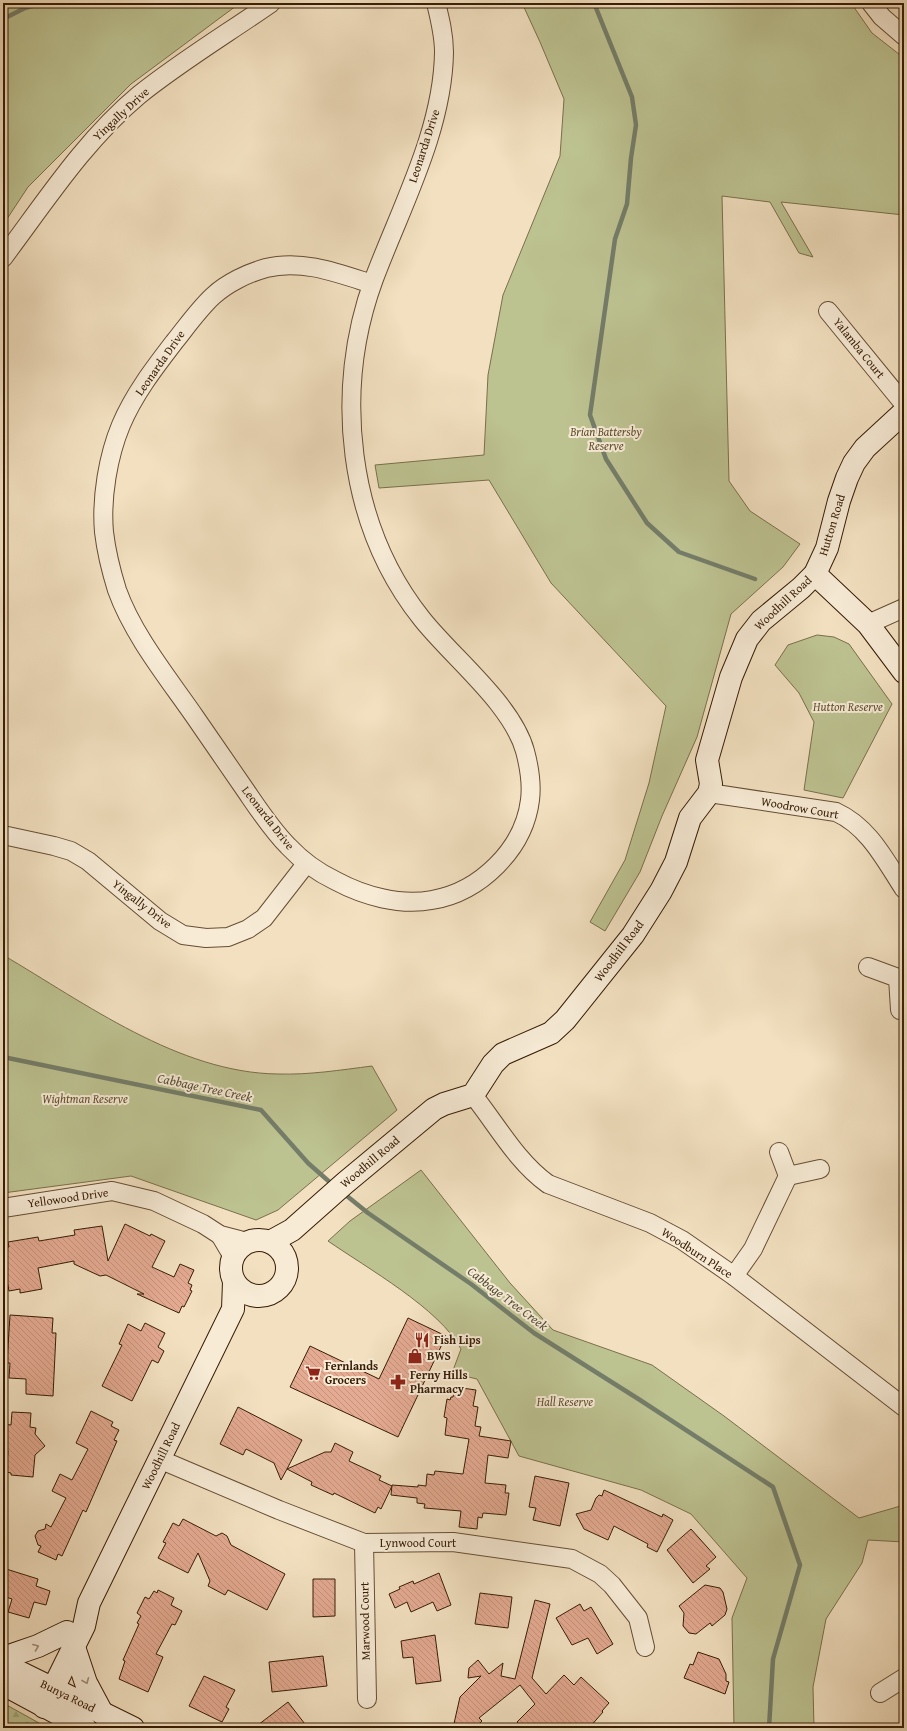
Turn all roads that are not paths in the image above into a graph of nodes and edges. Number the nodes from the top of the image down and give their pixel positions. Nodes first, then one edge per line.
1 (271, 3) edge
2 (436, 3) edge
3 (872, 3) edge
4 (904, 36) edge
5 (3, 258) edge
6 (372, 284) junction
7 (828, 311) dead end
8 (904, 404) edge
9 (904, 412) edge
10 (814, 574) junction
11 (904, 608) edge
12 (868, 624) junction
13 (904, 672) edge
14 (709, 793) junction
15 (3, 835) edge
16 (306, 864) junction
17 (904, 889) edge
18 (868, 967) dead end
19 (901, 975) edge
20 (900, 1010) dead end
21 (474, 1095) junction
22 (779, 1152) dead end
23 (820, 1169) dead end
24 (788, 1176) junction
25 (3, 1208) edge
26 (276, 1248) junction
27 (240, 1250) junction
28 (734, 1276) junction
29 (243, 1289) junction
30 (904, 1407) edge
31 (159, 1459) junction
32 (364, 1543) junction
33 (70, 1639) junction
34 (645, 1647) dead end
35 (3, 1658) edge
36 (3, 1664) edge
37 (904, 1678) edge
38 (3, 1684) edge
39 (880, 1693) dead end
40 (43, 1695) junction
41 (367, 1699) dead end
42 (102, 1713) junction
43 (85, 1728) edge
44 (133, 1728) edge

1 - 5 street, Yingally Drive
2 - 6 street, Leonarda Drive
3 - 4 street
6 - 16 street, Leonarda Drive
6 - 16 street, Leonarda Drive
7 - 8 street, Yalamba Court
9 - 10 street, Hutton Road
10 - 12 street
10 - 14 street, Woodhill Road
11 - 12 street
12 - 13 street
14 - 17 street, Woodrow Court
14 - 21 street, Woodhill Road
15 - 16 street, Yingally Drive
18 - 19 street
19 - 20 street
21 - 26 street, Woodhill Road
21 - 28 street, Woodburn Place
22 - 24 street
23 - 24 street
24 - 28 street
25 - 27 street, Yellowood Drive
26 - 27 street, Woodhill Road
26 - 29 street
27 - 29 street
28 - 30 street, Woodburn Place
29 - 31 street, Woodhill Road
31 - 32 street, Lynwood Court
31 - 33 street, Woodhill Road
32 - 34 street, Lynwood Court
32 - 41 street, Marwood Court
35 -> 33 street
33 - 40 street, Woodhill Road
33 -> 42 street
36 - 40 street, Bunya Road
37 - 39 street
38 - 40 street, Bunya Road
40 - 42 street, Bunya Road
40 - 43 street, Bunya Road
42 - 44 street, Bunya Road

